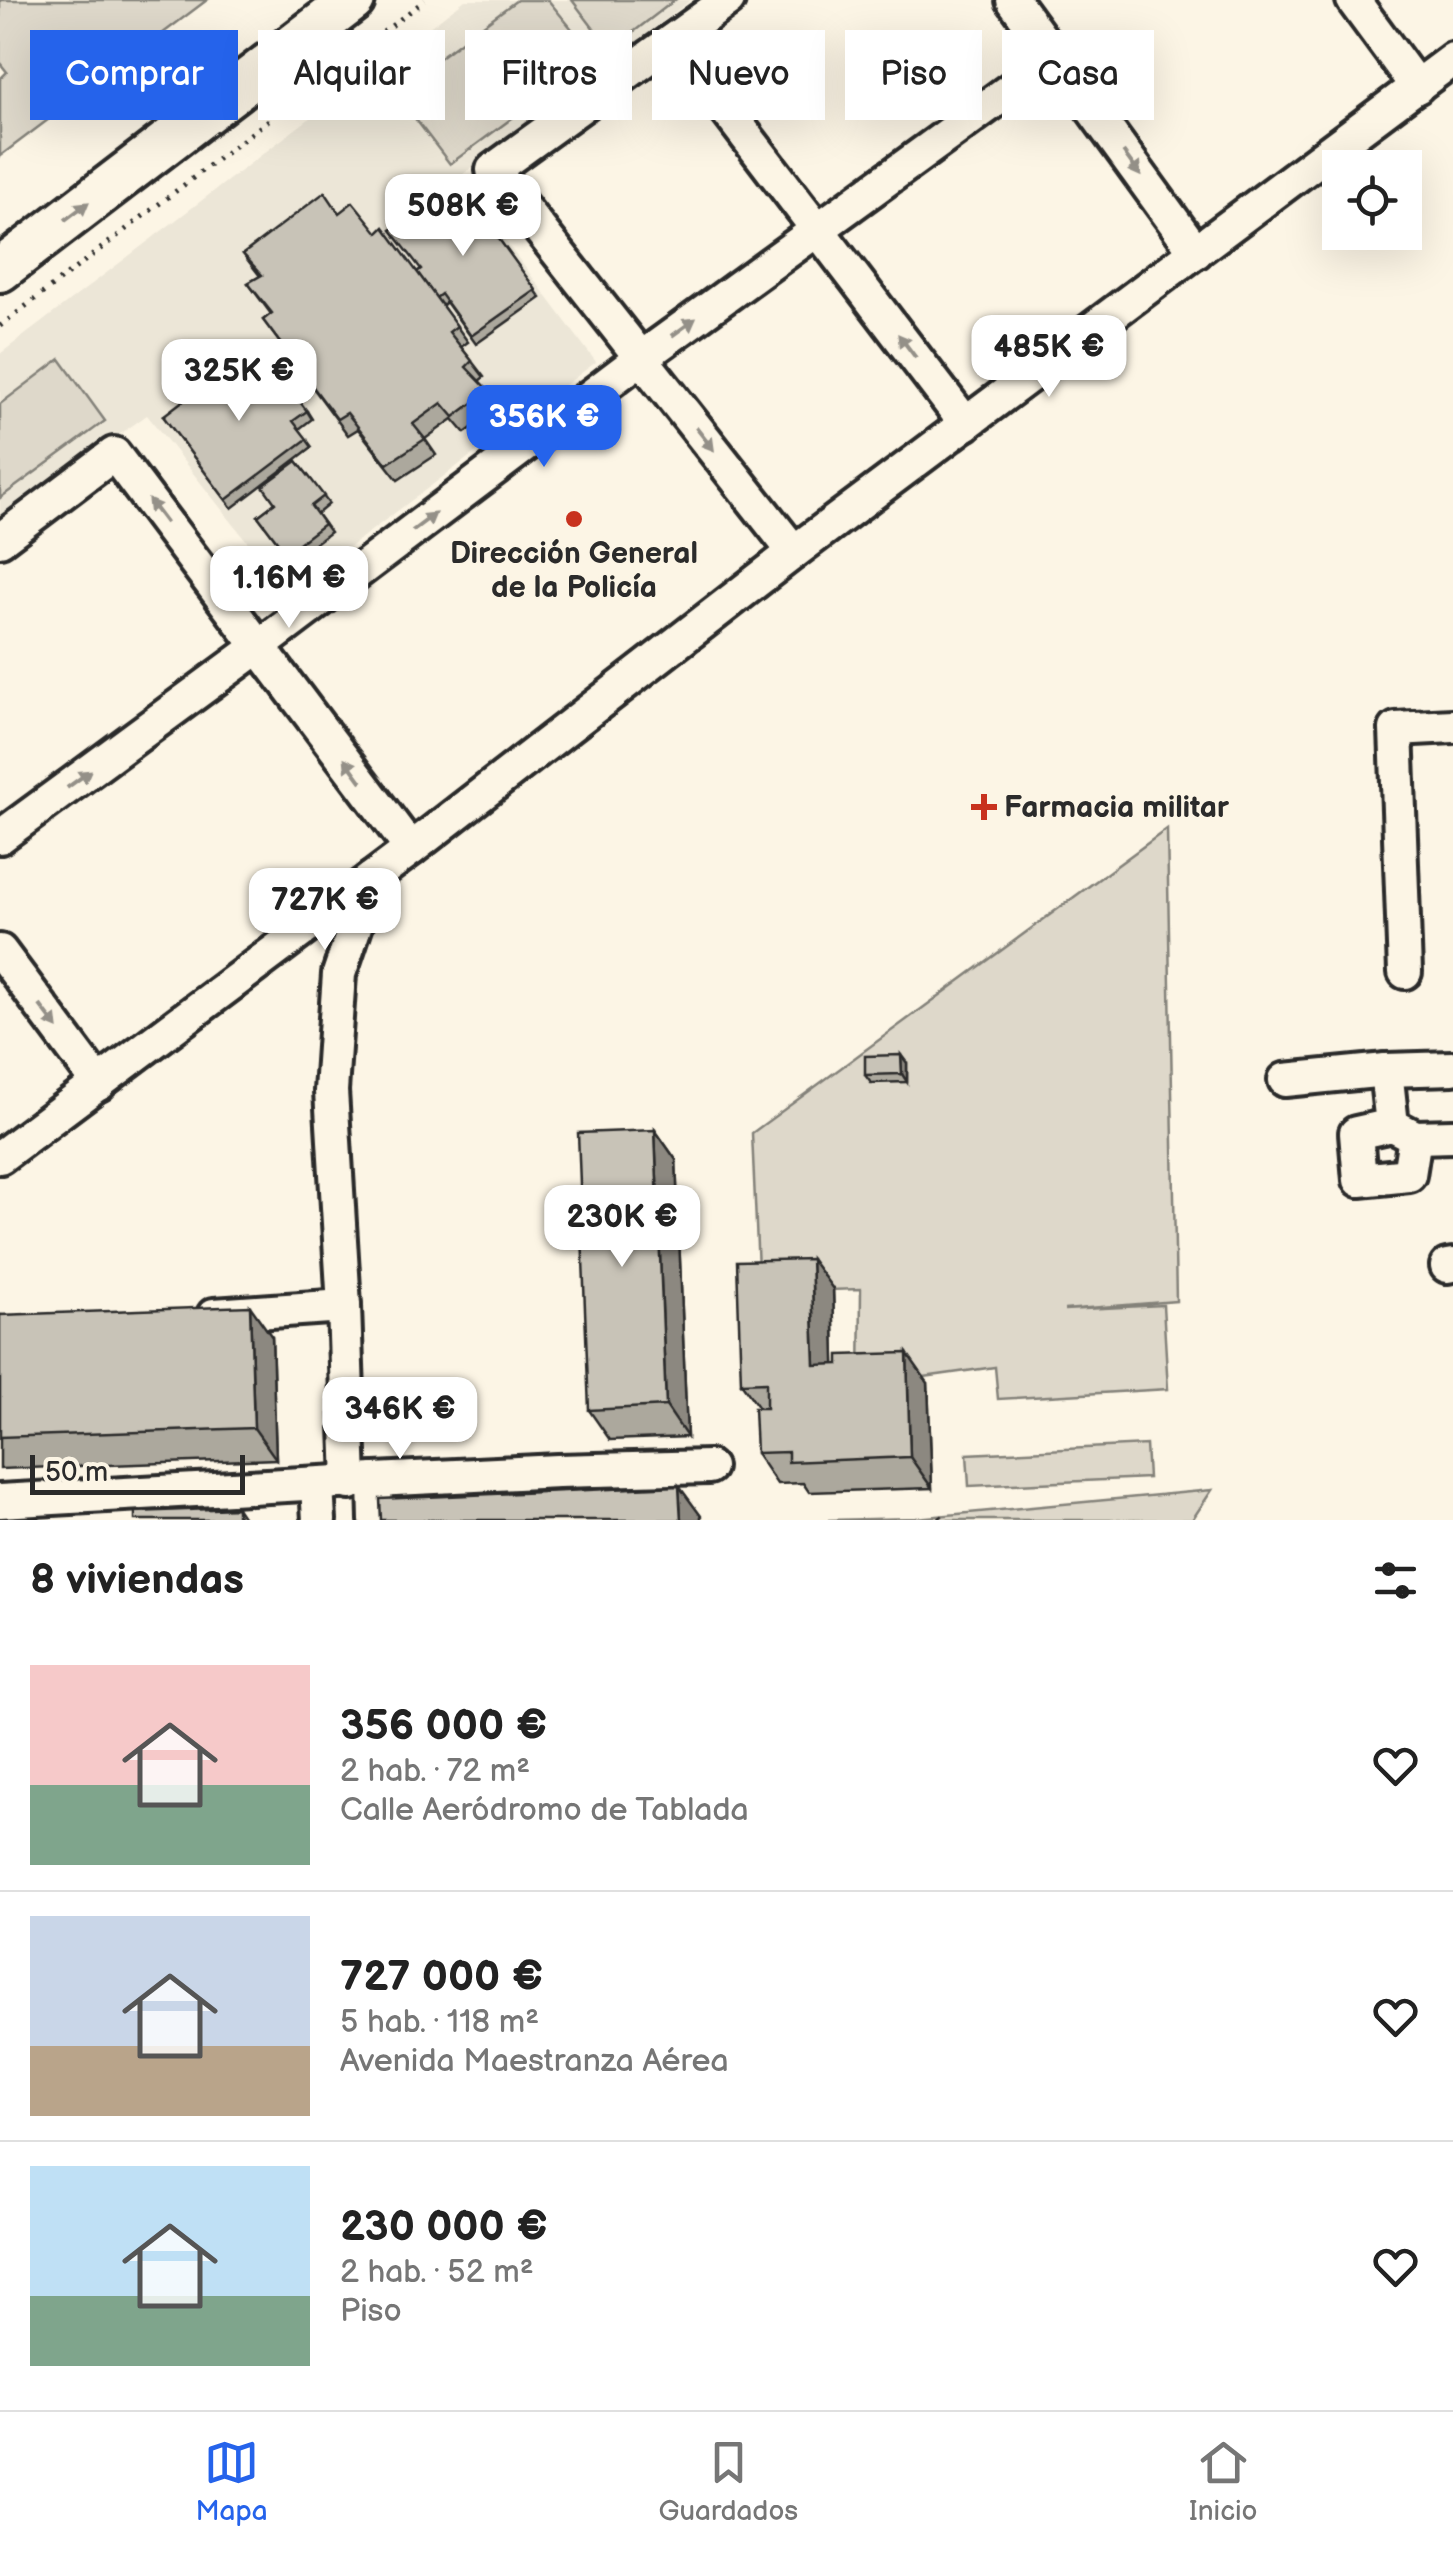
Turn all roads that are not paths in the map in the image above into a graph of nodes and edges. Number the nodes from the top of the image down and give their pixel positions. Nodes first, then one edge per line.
1 (304, 0) edge
2 (353, 0) edge
3 (728, 0) edge
4 (1013, 0) edge
5 (1353, 0) edge
6 (686, 30) edge
7 (1035, 30) edge
8 (652, 55) edge
9 (1453, 59) edge
10 (1417, 86) junction
11 (1002, 95) edge
12 (733, 120) edge
13 (1100, 120) edge
14 (818, 230) junction
15 (0, 233) edge
16 (1196, 252) junction
17 (0, 270) edge
18 (641, 358) junction
19 (966, 424) junction
20 (0, 540) edge
21 (794, 552) junction
22 (260, 646) junction
23 (1453, 726) edge
24 (0, 836) edge
25 (411, 849) junction
26 (371, 879) junction
27 (0, 950) edge
28 (1405, 972) dead end
29 (1453, 1068) edge
30 (1386, 1070) junction
31 (1285, 1080) dead end
32 (99, 1084) junction
33 (1453, 1136) edge
34 (0, 1157) edge
35 (344, 1306) junction
36 (188, 1317) edge
37 (709, 1468) dead end
38 (362, 1482) junction
39 (317, 1484) junction
40 (0, 1501) edge
41 (318, 1520) edge
42 (376, 1520) edge

1 - 15 main road
17 -> 2 main road
3 - 6 street
4 - 7 street
5 - 10 street
8 - 18 street
9 - 10 street
10 - 16 street
11 - 14 street
12 - 14 street
13 -> 16 street
18 -> 14 street
19 -> 14 street
16 - 19 street
18 -> 21 street
22 -> 18 street
19 - 21 street
22 -> 20 street
21 - 25 street
24 -> 22 street
25 -> 22 street
23 - 28 street
25 - 26 street
26 - 32 street
26 - 35 street
27 -> 32 street
29 - 30 street
30 - 31 street
30 - 33 street
32 - 34 street
35 - 36 street
35 - 38 street
37 - 38 street
38 - 39 street
38 - 42 street
39 - 40 street
39 - 41 street

